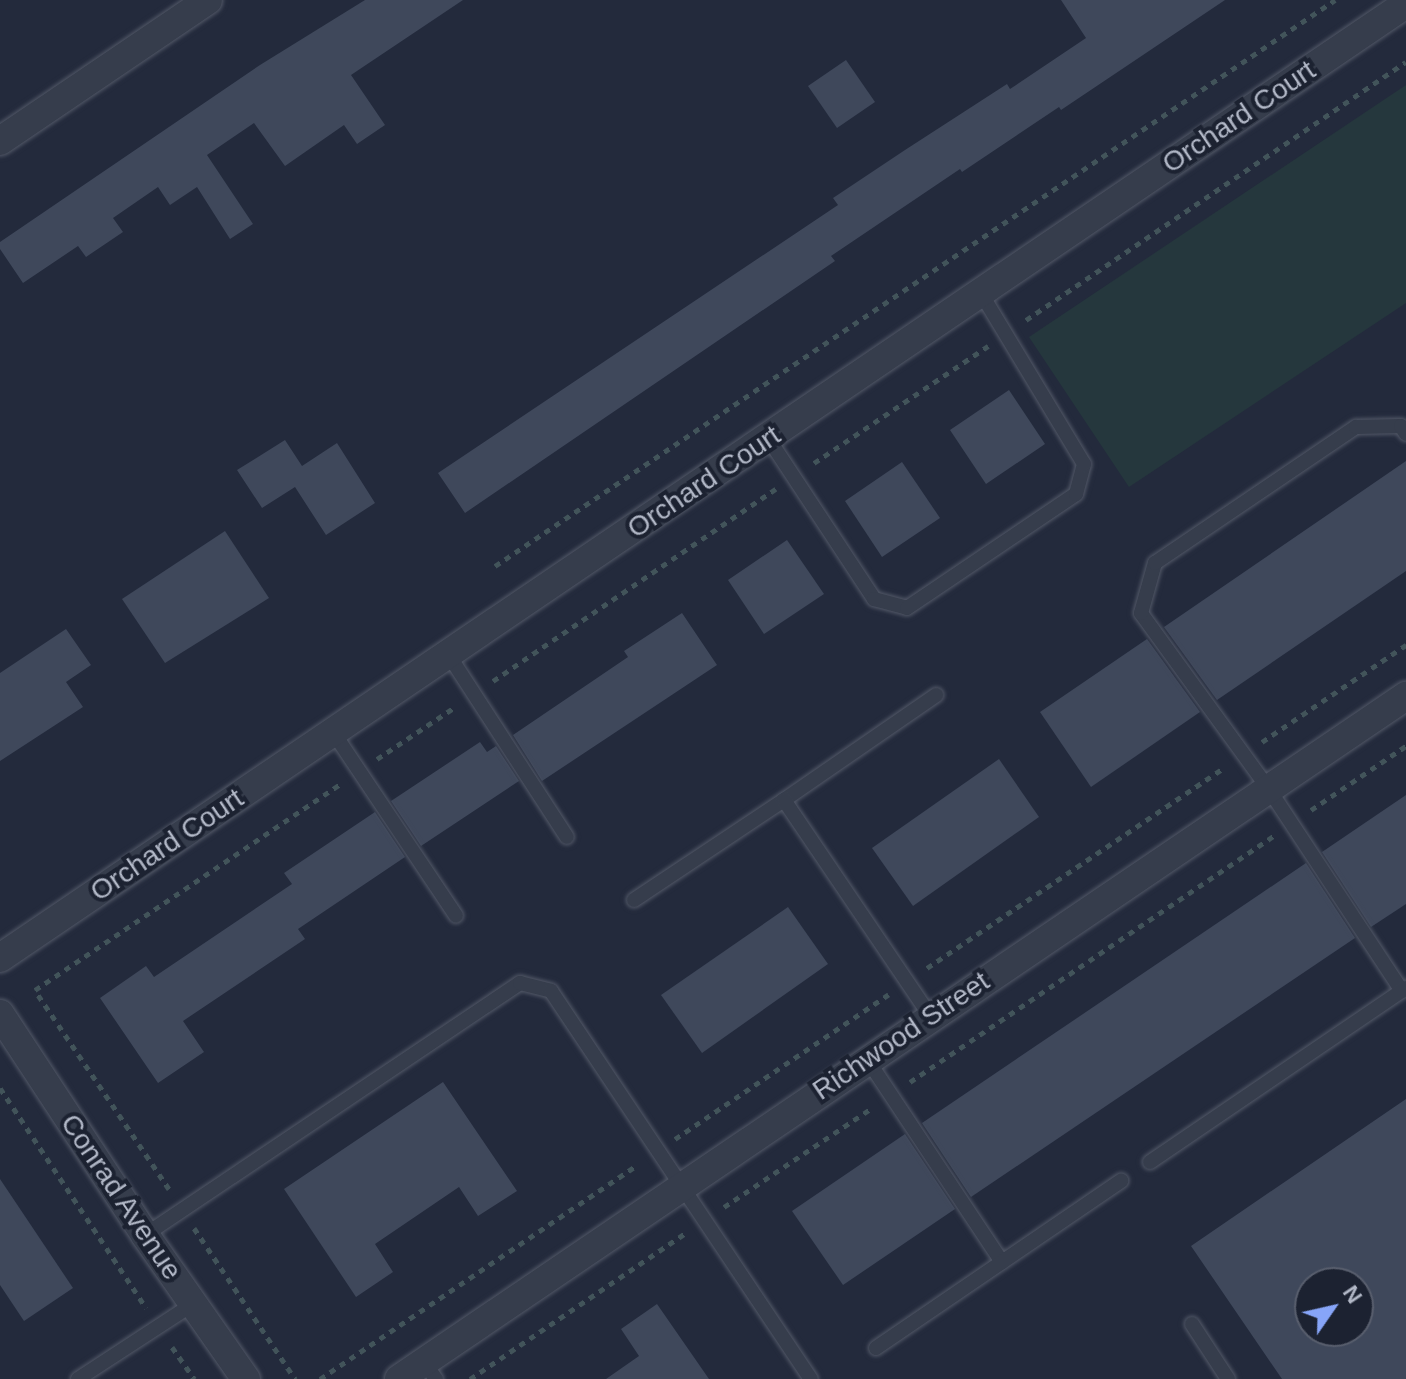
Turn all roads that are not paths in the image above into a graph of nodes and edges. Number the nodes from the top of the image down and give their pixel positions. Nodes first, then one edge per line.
1 (208, 0) edge
2 (1406, 4) edge
3 (0, 141) edge
4 (981, 293) junction
5 (1406, 434) edge
6 (768, 438) junction
7 (448, 654) junction
8 (936, 695) dead end
9 (1406, 696) edge
10 (333, 732) junction
11 (1268, 788) junction
12 (784, 800) junction
13 (567, 837) dead end
14 (634, 900) dead end
15 (456, 916) dead end
16 (0, 958) edge
17 (1404, 990) edge
18 (0, 1014) edge
19 (930, 1016) junction
20 (867, 1059) junction
21 (1150, 1162) dead end
22 (1121, 1181) dead end
23 (682, 1185) junction
24 (145, 1235) junction
25 (1002, 1262) junction
26 (193, 1304) junction
27 (1192, 1324) dead end
28 (876, 1348) dead end
29 (430, 1370) edge
30 (78, 1379) edge
31 (246, 1379) edge
32 (399, 1379) edge
33 (811, 1379) edge
34 (1228, 1379) edge

1 - 3 street
2 - 4 street, Orchard Court
4 - 6 street, Orchard Court
4 - 6 lane
5 - 11 lane
6 - 7 street, Orchard Court
7 - 10 street, Orchard Court
7 - 13 lane
8 - 12 lane
9 - 11 street, Richwood Street
10 - 15 lane
10 - 16 street, Orchard Court
11 - 17 lane
11 - 19 street, Richwood Street
12 - 14 lane
12 - 19 lane
17 - 21 lane
18 - 24 street, Conrad Avenue
19 - 20 street, Richwood Street
20 - 23 street, Richwood Street
20 - 25 lane
22 - 25 lane
23 - 24 lane
23 - 29 street, Richwood Street
23 - 33 lane
24 - 26 street, Conrad Avenue
25 - 28 lane
26 - 30 lane
26 - 31 street, Conrad Avenue
27 - 34 lane
29 - 32 street, Richwood Street

